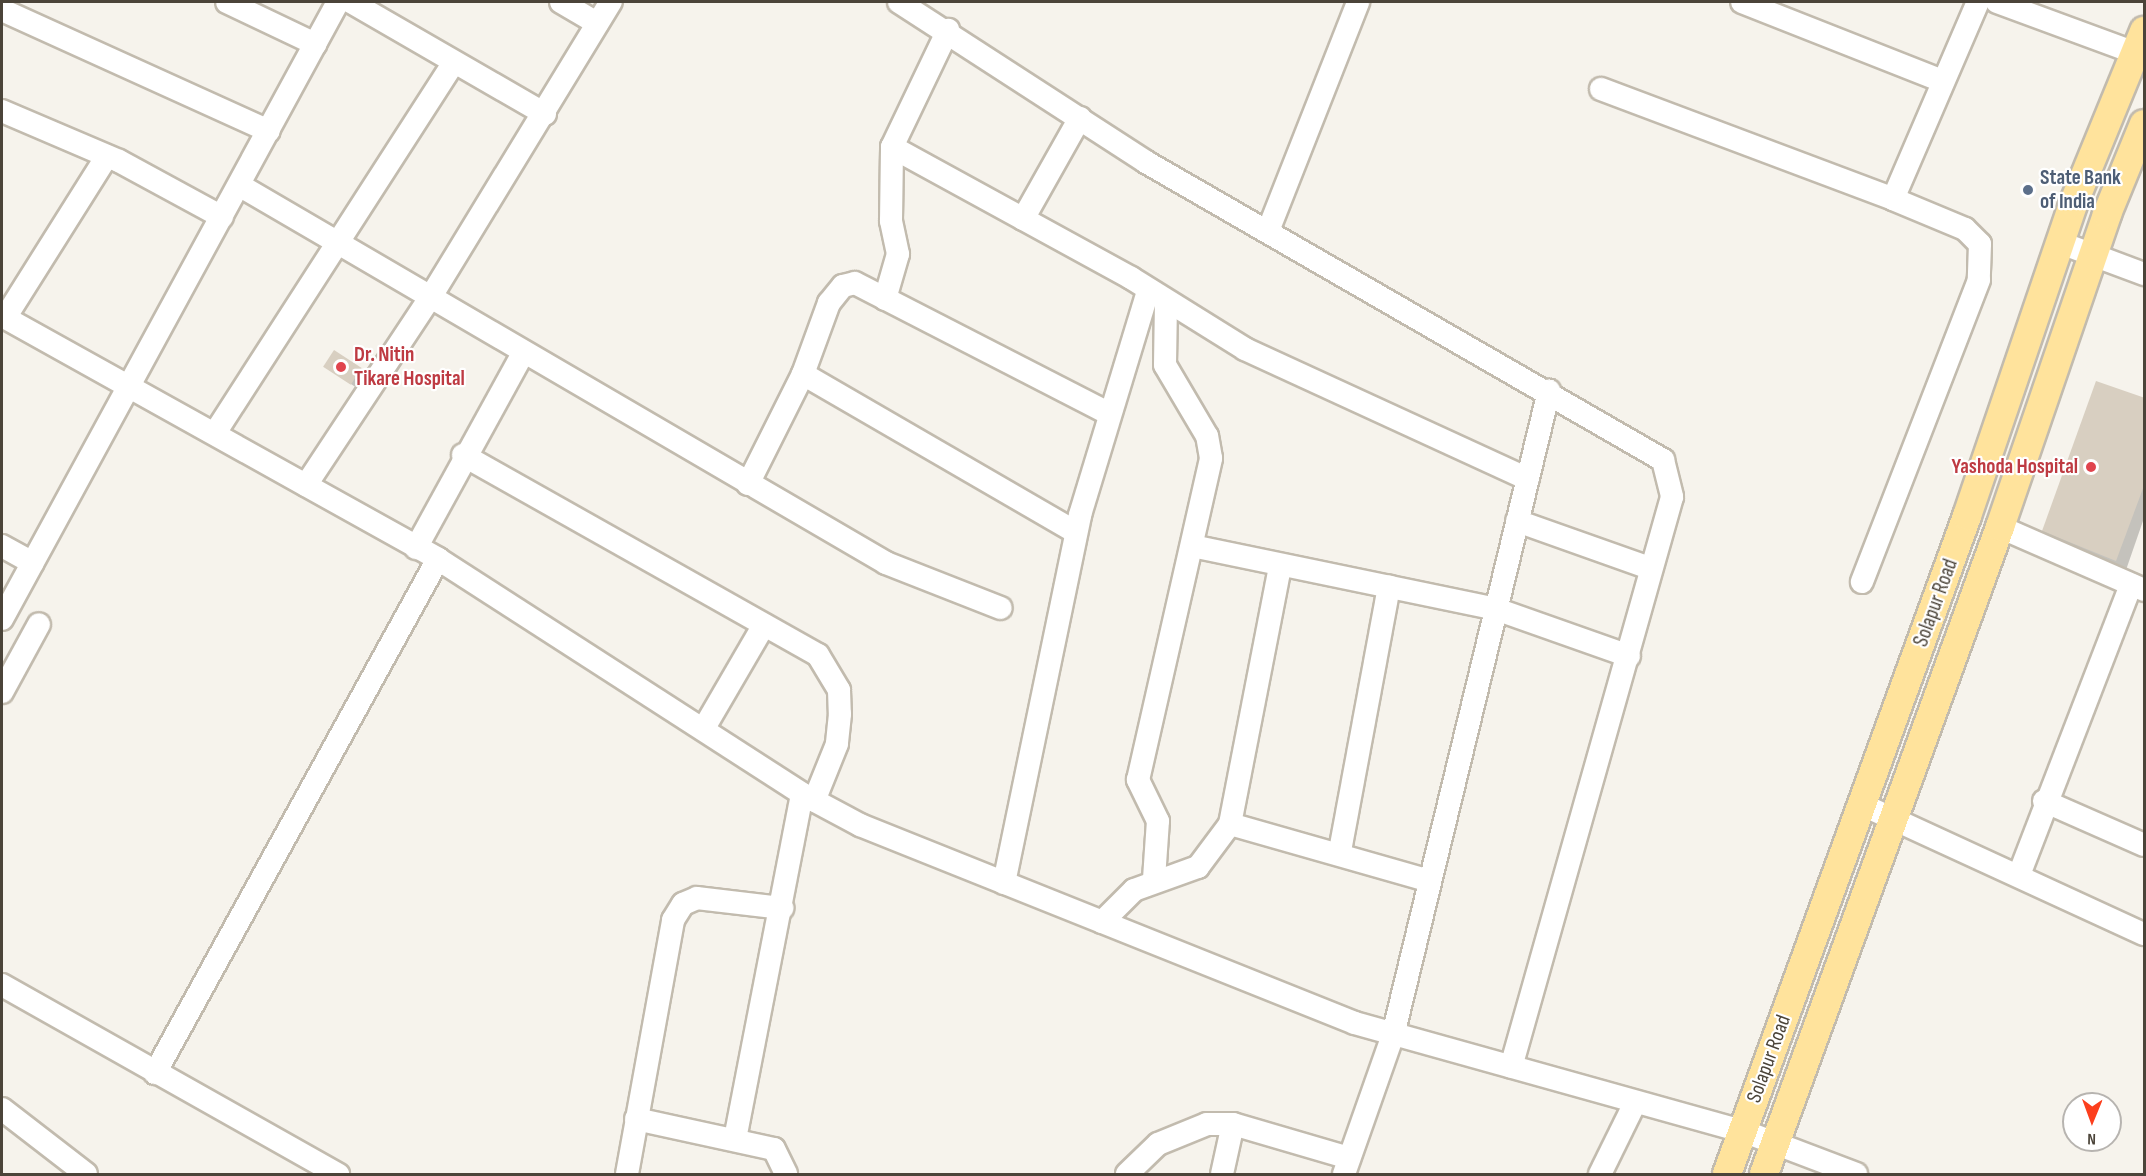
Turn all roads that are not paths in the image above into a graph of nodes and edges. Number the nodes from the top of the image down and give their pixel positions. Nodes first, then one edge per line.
1 (227, 2) edge
2 (339, 2) edge
3 (351, 2) edge
4 (561, 2) edge
5 (611, 2) edge
6 (899, 2) edge
7 (1358, 2) edge
8 (1742, 2) edge
9 (1978, 2) edge
10 (1997, 2) edge
11 (2, 10) edge
12 (597, 23) junction
13 (948, 30) junction
14 (315, 44) junction
15 (2142, 46) edge
16 (453, 63) junction
17 (1943, 81) junction
18 (1601, 90) dead end
19 (2, 111) edge
20 (545, 114) junction
21 (1080, 118) junction
22 (2145, 124) edge
23 (268, 131) junction
24 (892, 147) junction
25 (107, 156) junction
26 (239, 185) junction
27 (1893, 199) junction
28 (222, 217) junction
29 (1023, 219) junction
30 (1268, 231) junction
31 (2061, 243) junction
32 (339, 245) junction
33 (2094, 256) junction
34 (2145, 274) edge
35 (430, 298) junction
36 (1157, 298) junction
37 (885, 299) junction
38 (3, 317) edge
39 (523, 353) junction
40 (803, 374) junction
41 (131, 385) junction
42 (1548, 391) junction
43 (1108, 413) junction
44 (215, 433) junction
45 (463, 455) junction
46 (1527, 479) junction
47 (748, 484) junction
48 (306, 485) junction
49 (1517, 521) junction
50 (2000, 527) junction
51 (1077, 532) junction
52 (2, 546) edge
53 (1192, 546) junction
54 (416, 548) junction
55 (438, 559) junction
56 (33, 563) junction
57 (1280, 566) junction
58 (1650, 568) junction
59 (1862, 582) dead end
60 (1389, 585) junction
61 (2138, 587) edge
62 (1001, 608) dead end
63 (1496, 609) junction
64 (2, 619) edge
65 (39, 624) dead end
66 (764, 625) junction
67 (1629, 656) junction
68 (2, 692) edge
69 (704, 728) junction
70 (808, 797) junction
71 (2044, 801) junction
72 (1863, 805) junction
73 (1896, 820) junction
74 (1230, 824) junction
75 (2145, 845) edge
76 (1340, 851) junction
77 (2019, 875) junction
78 (1154, 879) junction
79 (1430, 881) junction
80 (1004, 883) junction
81 (782, 908) junction
82 (1102, 922) junction
83 (2145, 934) edge
84 (2, 985) edge
85 (1393, 1035) junction
86 (1511, 1067) junction
87 (154, 1073) junction
88 (1635, 1103) junction
89 (2, 1109) edge
90 (636, 1119) junction
91 (1233, 1124) junction
92 (1743, 1131) junction
93 (735, 1139) junction
94 (1776, 1142) junction
95 (1347, 1166) edge
96 (1134, 1173) edge
97 (86, 1174) edge
98 (338, 1174) edge
99 (627, 1174) edge
100 (786, 1174) edge
101 (1222, 1174) edge
102 (1600, 1174) edge
103 (1727, 1174) edge
104 (1764, 1174) edge
105 (1856, 1174) edge

1 - 14 street
2 - 14 street
3 - 16 street
4 - 12 street
5 - 12 street
6 - 13 street
7 - 30 street
8 - 17 street
9 - 17 street
10 - 15 street
11 - 23 street
12 - 20 street
13 - 21 street
13 - 24 street
14 - 23 street
15 - 31 main road, Solapur Road
16 - 20 street
16 - 32 street
17 - 27 street
18 - 27 street
19 - 25 street
20 - 35 street
21 - 29 street
21 - 30 street
22 - 33 main road, Solapur Road
23 - 26 street
24 - 29 street
24 - 37 street
25 - 28 street
25 - 38 street
26 - 28 street
26 - 32 street
27 - 59 street
28 - 41 street
29 - 36 street
30 - 42 street
31 - 33 street
31 - 72 main road, Solapur Road
32 - 35 street
32 - 44 street
33 - 34 street
33 - 50 main road, Solapur Road
35 - 39 street
35 - 48 street
36 - 43 street
36 - 46 street
36 - 53 street
37 - 40 street
37 - 43 street
38 - 41 street
39 - 45 street
39 - 47 street
40 - 47 street
40 - 51 street
41 - 44 street
41 - 56 street
42 - 46 street
42 - 58 street
43 - 51 street
44 - 48 street
45 - 54 street
45 - 66 street
46 - 49 street
47 - 62 street
48 - 54 street
49 - 58 street
49 - 63 street
50 - 61 street
50 - 73 main road, Solapur Road
51 - 80 street
52 - 56 street
53 - 57 street
53 - 78 street
54 - 55 street
55 - 69 street
55 - 87 street
56 - 64 street
57 - 60 street
57 - 74 street
58 - 67 street
60 - 63 street
60 - 76 street
61 - 71 street
63 - 67 street
63 - 79 street
65 - 68 street
66 - 69 street
66 - 70 street
67 - 86 street
69 - 70 street
70 - 80 street
70 - 81 street
71 - 75 street
71 - 77 street
72 - 73 street
72 - 92 main road, Solapur Road
73 - 77 street
73 - 94 main road, Solapur Road
74 - 76 street
74 - 78 street
76 - 79 street
77 - 83 street
78 - 82 street
79 - 85 street
80 - 82 street
81 - 90 street
81 - 93 street
82 - 85 street
84 - 87 street
85 - 86 street
85 - 95 street
86 - 88 street
87 - 98 street
88 - 92 street
88 - 102 street
89 - 97 street
90 - 93 street
90 - 99 street
91 - 95 street
91 - 96 street
91 - 101 street
92 - 94 street
92 - 103 main road, Solapur Road
93 - 100 street
94 - 104 main road, Solapur Road
94 - 105 street

